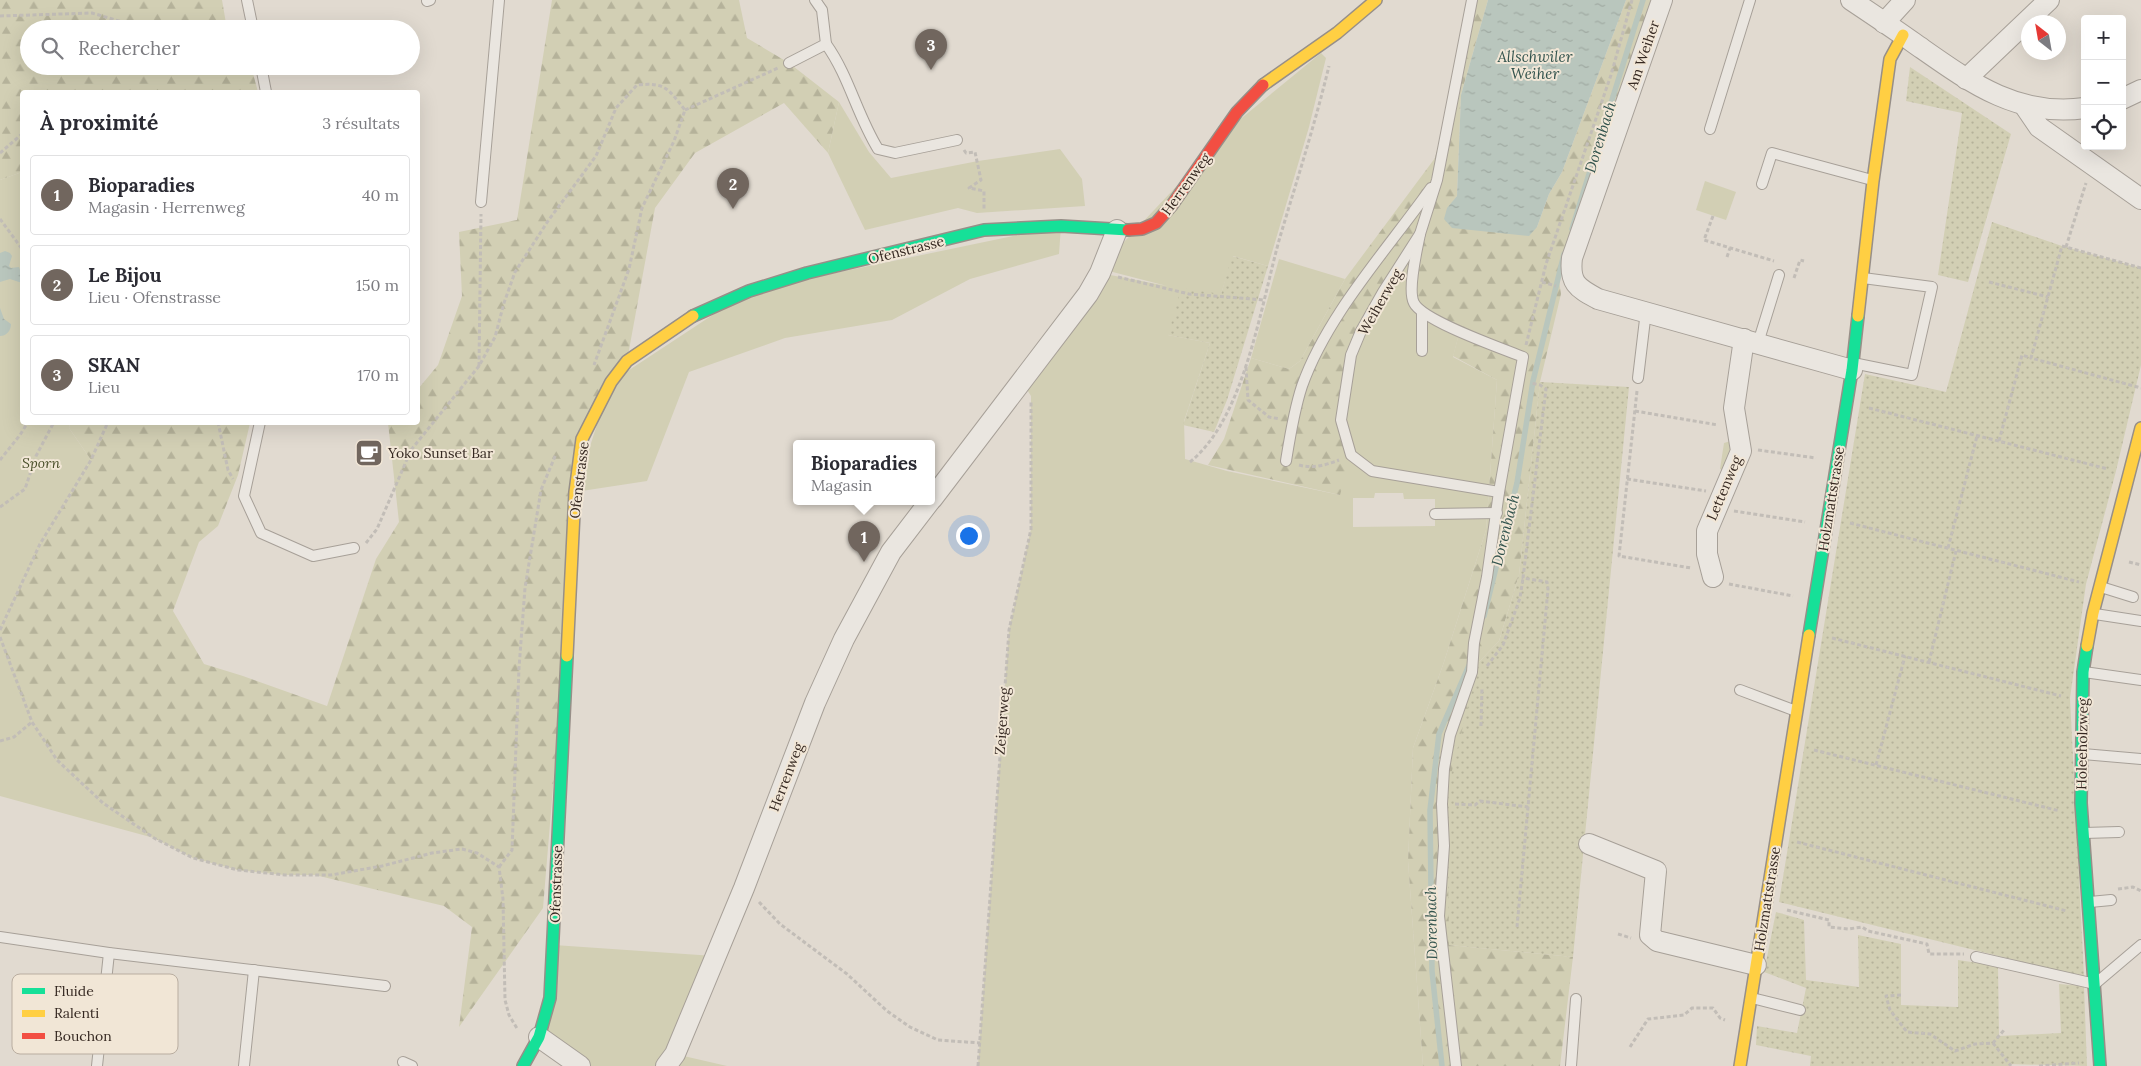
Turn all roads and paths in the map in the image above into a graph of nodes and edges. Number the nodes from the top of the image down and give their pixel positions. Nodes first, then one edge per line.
1 (247, 0) edge
2 (499, 0) edge
3 (815, 0) edge
4 (1376, 0) edge
5 (1472, 0) edge
6 (1632, 0) edge
7 (1662, 0) edge
8 (1750, 0) edge
9 (1851, 0) edge
10 (1905, 0) edge
11 (2049, 0) edge
12 (0, 16) edge
13 (116, 20) edge
14 (251, 20) edge
15 (1884, 22) junction
16 (1903, 35) junction
17 (826, 44) junction
18 (1330, 61) dead end
19 (789, 64) joint
20 (263, 75) edge
21 (1966, 79) junction
22 (266, 90) edge
23 (2141, 90) edge
24 (2126, 97) edge
25 (2024, 105) junction
26 (2081, 109) edge
27 (685, 110) junction
28 (1710, 129) dead end
29 (20, 136) edge
30 (957, 140) joint
31 (0, 153) edge
32 (2090, 162) junction
33 (1437, 180) junction
34 (1873, 181) junction
35 (1762, 184) dead end
36 (2141, 199) edge
37 (481, 202) joint
38 (1713, 216) dead end
39 (0, 219) edge
40 (984, 230) junction
41 (1117, 230) junction
42 (1420, 234) junction
43 (20, 246) edge
44 (2066, 247) junction
45 (1730, 248) junction
46 (1728, 256) dead end
47 (2141, 268) edge
48 (1100, 273) junction
49 (1775, 273) joint
50 (1862, 277) junction
51 (1542, 282) junction
52 (1989, 282) dead end
53 (1568, 285) junction
54 (2048, 297) junction
55 (1264, 300) junction
56 (1646, 312) junction
57 (1422, 313) junction
58 (1751, 341) junction
59 (1422, 351) dead end
60 (1523, 357) junction
61 (2031, 358) junction
62 (1246, 364) junction
63 (479, 366) junction
64 (1852, 366) junction
65 (592, 372) dead end
66 (1638, 378) joint
67 (1021, 380) junction
68 (1537, 384) dead end
69 (2141, 388) edge
70 (1846, 404) junction
71 (1635, 411) junction
72 (1293, 421) junction
73 (26, 425) edge
74 (52, 425) edge
75 (107, 425) edge
76 (219, 425) edge
77 (259, 425) edge
78 (2141, 428) edge
79 (1977, 436) junction
80 (1739, 438) junction
81 (1999, 441) junction
82 (556, 454) dead end
83 (1351, 455) junction
84 (1817, 458) dead end
85 (0, 460) edge
86 (1286, 461) joint
87 (1190, 462) dead end
88 (1627, 479) junction
89 (2131, 480) junction
90 (1499, 492) junction
91 (935, 495) edge
92 (244, 496) junction
93 (1720, 501) junction
94 (927, 505) edge
95 (0, 508) edge
96 (1497, 513) junction
97 (1435, 514) dead end
98 (1828, 517) junction
99 (1806, 522) dead end
100 (354, 548) joint
101 (1948, 548) junction
102 (1956, 550) junction
103 (1713, 577) junction
104 (1523, 578) junction
105 (2100, 587) junction
106 (1793, 596) dead end
107 (2133, 597) dead end
108 (2094, 613) junction
109 (2141, 621) edge
110 (0, 630) edge
111 (1810, 631) junction
112 (0, 637) edge
113 (1906, 656) junction
114 (1929, 662) junction
115 (1476, 668) junction
116 (2083, 672) junction
117 (2141, 680) edge
118 (1740, 690) dead end
119 (2082, 701) junction
120 (1797, 711) junction
121 (32, 722) junction
122 (1481, 726) dead end
123 (0, 741) edge
124 (1792, 744) junction
125 (2082, 754) junction
126 (2141, 759) edge
127 (1876, 765) junction
128 (1442, 804) junction
129 (1528, 806) junction
130 (2082, 816) junction
131 (2119, 832) dead end
132 (2083, 833) junction
133 (1777, 836) junction
134 (1589, 844) dead end
135 (499, 867) junction
136 (744, 888) junction
137 (2111, 900) dead end
138 (2089, 902) junction
139 (1767, 905) junction
140 (2090, 917) junction
141 (1517, 927) dead end
142 (0, 938) edge
143 (2141, 945) edge
144 (109, 953) junction
145 (1976, 957) joint
146 (1756, 965) junction
147 (254, 970) junction
148 (107, 974) edge
149 (2095, 984) junction
150 (385, 986) dead end
151 (1901, 995) dead end
152 (1751, 998) junction
153 (1576, 999) dead end
154 (1800, 1010) dead end
155 (1746, 1028) junction
156 (2004, 1030) dead end
157 (538, 1041) junction
158 (980, 1043) junction
159 (1993, 1043) junction
160 (1630, 1047) dead end
161 (2100, 1063) edge
162 (244, 1066) edge
163 (523, 1066) edge
164 (580, 1066) edge
165 (666, 1066) edge
166 (978, 1066) edge
167 (1456, 1066) edge
168 (1571, 1066) edge
169 (1740, 1066) edge
170 (2011, 1066) edge
171 (2039, 1066) edge

1 - 14 lane
2 - 37 lane
3 - 17 lane
4 - 41 street, Herrenweg
5 - 33 lane, Weiherweg
6 - 51 path
7 - 53 street, Am Weiher
8 - 28 lane
9 - 15 street
10 - 15 street
11 - 21 street
12 - 13 path
15 - 16 street
16 - 21 street
16 - 34 street, Holzmattstrasse
17 - 19 lane
17 - 30 lane
18 - 55 path
19 - 27 path
20 - 22 lane
21 - 25 street
23 - 24 street
25 - 26 street
25 - 32 street
27 - 63 path
27 - 65 path
29 - 31 path
30 - 40 path
32 - 36 street
32 - 44 path
33 - 42 lane, Weiherweg
33 - 72 lane
34 - 35 lane
34 - 50 street, Holzmattstrasse
37 - 63 path
38 - 45 path
39 - 43 path
40 - 41 street, Ofenstrasse
40 - 157 street, Ofenstrasse
41 - 48 street, Herrenweg
42 - 57 lane
42 - 83 lane, Weiherweg
44 - 47 path
44 - 54 path
45 - 46 path
45 - 49 path
48 - 55 path
48 - 67 street, Herrenweg
49 - 58 lane
50 - 64 street, Holzmattstrasse
50 - 64 lane
51 - 53 path
51 - 60 path
52 - 54 path
53 - 56 street
54 - 61 path
55 - 62 path
56 - 58 street
56 - 66 lane
57 - 59 lane
57 - 60 lane
58 - 64 street
58 - 80 street, Lettenweg
60 - 90 lane
61 - 69 path
61 - 81 path
62 - 72 path
62 - 87 path
63 - 100 path
64 - 70 street, Holzmattstrasse
66 - 71 path
67 - 91 street, Herrenweg
67 - 158 path, Zeigerweg
68 - 104 path
70 - 79 path
70 - 98 street, Holzmattstrasse
71 - 80 path
71 - 88 path
72 - 86 lane
73 - 85 path
74 - 95 path
75 - 110 path
76 - 92 path
77 - 92 lane
78 - 89 street, Holeeholzweg
79 - 81 path
79 - 101 path
80 - 84 path
80 - 93 street, Lettenweg
81 - 89 path
82 - 135 path
83 - 86 path
83 - 90 lane
88 - 93 path
88 - 103 path
89 - 105 street, Holeeholzweg
90 - 96 lane
92 - 100 lane
93 - 99 path
93 - 103 street, Lettenweg
94 - 136 street, Herrenweg
96 - 97 lane
96 - 115 lane
98 - 101 path
98 - 111 street, Holzmattstrasse
101 - 102 path
102 - 105 path
102 - 114 path
103 - 106 path
104 - 115 path
104 - 129 path
105 - 107 lane
105 - 108 street, Holeeholzweg
108 - 109 lane
108 - 116 street, Holeeholzweg
111 - 113 path
111 - 120 street, Holzmattstrasse
112 - 121 path
113 - 114 path
113 - 127 path
114 - 119 path
115 - 122 path
115 - 128 lane
116 - 117 lane
116 - 119 street, Holeeholzweg
118 - 120 lane
119 - 125 street, Holeeholzweg
120 - 124 street, Holzmattstrasse
121 - 123 path
121 - 135 path
124 - 127 path
124 - 133 street, Holzmattstrasse
125 - 126 lane
125 - 130 street, Holeeholzweg
127 - 130 path
128 - 129 path
128 - 167 lane
129 - 141 path
130 - 132 street, Holeeholzweg
131 - 132 lane
132 - 138 street, Holeeholzweg
133 - 139 street, Holzmattstrasse
133 - 140 path
134 - 146 street, Holzmattstrasse
135 - 157 path
136 - 158 path
136 - 165 street, Herrenweg
137 - 138 lane
138 - 140 street, Holeeholzweg
139 - 145 path
139 - 146 street, Holzmattstrasse
140 - 149 street, Holeeholzweg
142 - 144 lane
143 - 149 lane
144 - 147 lane
144 - 148 lane
145 - 149 lane
146 - 152 street, Holzmattstrasse
147 - 150 lane
147 - 162 lane
149 - 161 street, Holeeholzweg
151 - 159 path
152 - 154 lane
152 - 155 street, Holzmattstrasse
153 - 168 lane
155 - 160 path
155 - 169 street, Holzmattstrasse
156 - 159 path
157 - 163 street, Ofenstrasse
157 - 164 street
158 - 166 path, Zeigerweg
159 - 170 path
161 - 171 path

